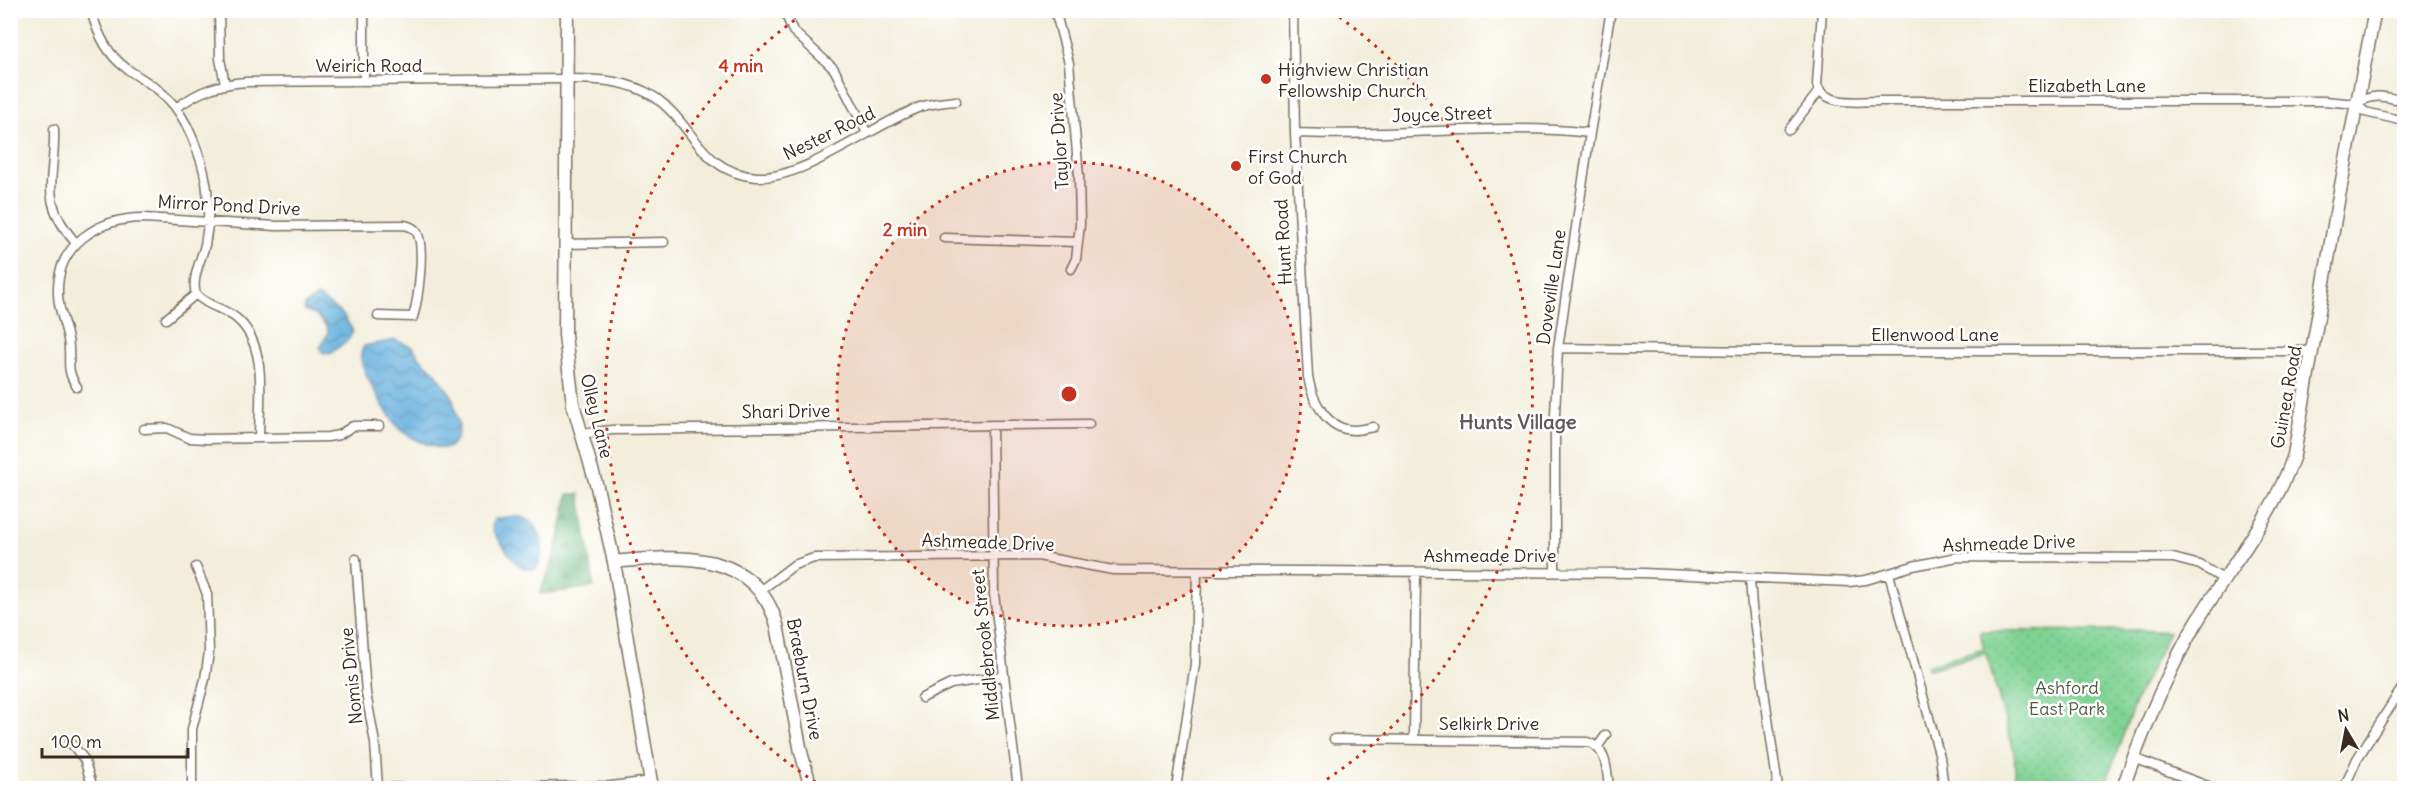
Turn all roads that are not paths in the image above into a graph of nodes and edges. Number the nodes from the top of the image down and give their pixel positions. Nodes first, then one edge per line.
1 (91, 10) edge
2 (219, 10) edge
3 (363, 10) edge
4 (567, 10) edge
5 (1056, 10) edge
6 (1293, 10) edge
7 (1611, 10) edge
8 (1822, 10) edge
9 (2375, 10) edge
10 (786, 15) dead end
11 (568, 79) junction
12 (364, 81) junction
13 (225, 84) junction
14 (1819, 91) junction
15 (956, 101) dead end
16 (2404, 101) edge
17 (2357, 104) junction
18 (176, 108) junction
19 (2404, 121) edge
20 (54, 129) dead end
21 (1789, 130) dead end
22 (867, 133) junction
23 (1295, 133) junction
24 (1590, 133) junction
25 (207, 222) junction
26 (944, 238) dead end
27 (75, 242) junction
28 (664, 242) dead end
29 (1078, 242) junction
30 (566, 244) junction
31 (1071, 269) dead end
32 (196, 294) junction
33 (378, 316) dead end
34 (166, 319) dead end
35 (1558, 348) junction
36 (2312, 351) junction
37 (77, 387) dead end
38 (1089, 424) dead end
39 (992, 425) junction
40 (379, 426) dead end
41 (1373, 427) dead end
42 (144, 429) dead end
43 (581, 434) junction
44 (259, 438) junction
45 (993, 555) junction
46 (356, 559) dead end
47 (614, 562) junction
48 (196, 567) dead end
49 (1197, 572) junction
50 (1416, 572) junction
51 (1555, 572) junction
52 (1889, 574) junction
53 (1750, 578) junction
54 (2223, 579) junction
55 (761, 590) junction
56 (1003, 676) junction
57 (2404, 685) edge
58 (922, 698) dead end
59 (1606, 735) dead end
60 (1414, 739) junction
61 (1334, 740) dead end
62 (69, 742) dead end
63 (1598, 746) junction
64 (2133, 758) junction
65 (652, 785) edge
66 (378, 788) edge
67 (93, 789) edge
68 (192, 789) edge
69 (355, 789) edge
70 (811, 789) edge
71 (1018, 789) edge
72 (1176, 789) edge
73 (1609, 789) edge
74 (1778, 789) edge
75 (1944, 789) edge
76 (2123, 789) edge
77 (2213, 789) edge
78 (2344, 789) edge

1 - 18 street
2 - 13 street
3 - 12 street
4 - 11 main road, Olley Lane
5 - 29 street, Taylor Drive
6 - 23 street, Hunt Road
7 - 24 street, Doveville Lane
8 - 14 street
9 - 17 main road, Guinea Road
10 - 22 street
11 - 12 street, Weirich Road
11 - 22 street, Nester Road
11 - 30 main road, Olley Lane
12 - 13 street, Weirich Road
13 - 18 street, Weirich Road
14 - 17 street, Elizabeth Lane
14 - 21 street
15 - 22 street, Nester Road
16 - 17 street, Elizabeth Lane
17 - 19 street, Elizabeth Lane
17 - 36 main road, Guinea Road
18 - 25 street
20 - 27 street
23 - 24 street, Joyce Street
23 - 41 street, Hunt Road
24 - 35 street, Doveville Lane
25 - 27 street, Mirror Pond Drive
25 - 32 street
25 - 33 street, Mirror Pond Drive
26 - 29 street
27 - 37 street
28 - 30 street
29 - 31 street, Taylor Drive
30 - 43 main road, Olley Lane
32 - 34 street
32 - 44 street
35 - 36 street, Ellenwood Lane
35 - 51 street, Doveville Lane
36 - 54 main road, Guinea Road
38 - 39 street, Shari Drive
39 - 43 street, Shari Drive
39 - 45 street, Middlebrook Street
40 - 44 street
42 - 44 street
43 - 47 main road, Olley Lane
45 - 49 street, Ashmeade Drive
45 - 55 street, Ashmeade Drive
45 - 56 street, Middlebrook Street
46 - 66 street, Nomis Drive
47 - 55 main road, Braeburn Drive
47 - 65 main road, Olley Lane
48 - 68 street
49 - 50 street, Ashmeade Drive
49 - 72 street
50 - 51 street, Ashmeade Drive
50 - 60 street
51 - 53 street, Ashmeade Drive
52 - 53 street, Ashmeade Drive
52 - 54 street, Ashmeade Drive
52 - 75 street
53 - 74 street
54 - 64 main road, Guinea Road
55 - 70 main road, Braeburn Drive
56 - 58 street
56 - 71 street, Middlebrook Street
57 - 78 street
59 - 63 street
60 - 61 street, Selkirk Drive
60 - 63 street, Selkirk Drive
62 - 67 street
63 - 73 street
64 - 76 main road, Guinea Road
64 - 77 street
65 - 66 street
66 - 69 street

